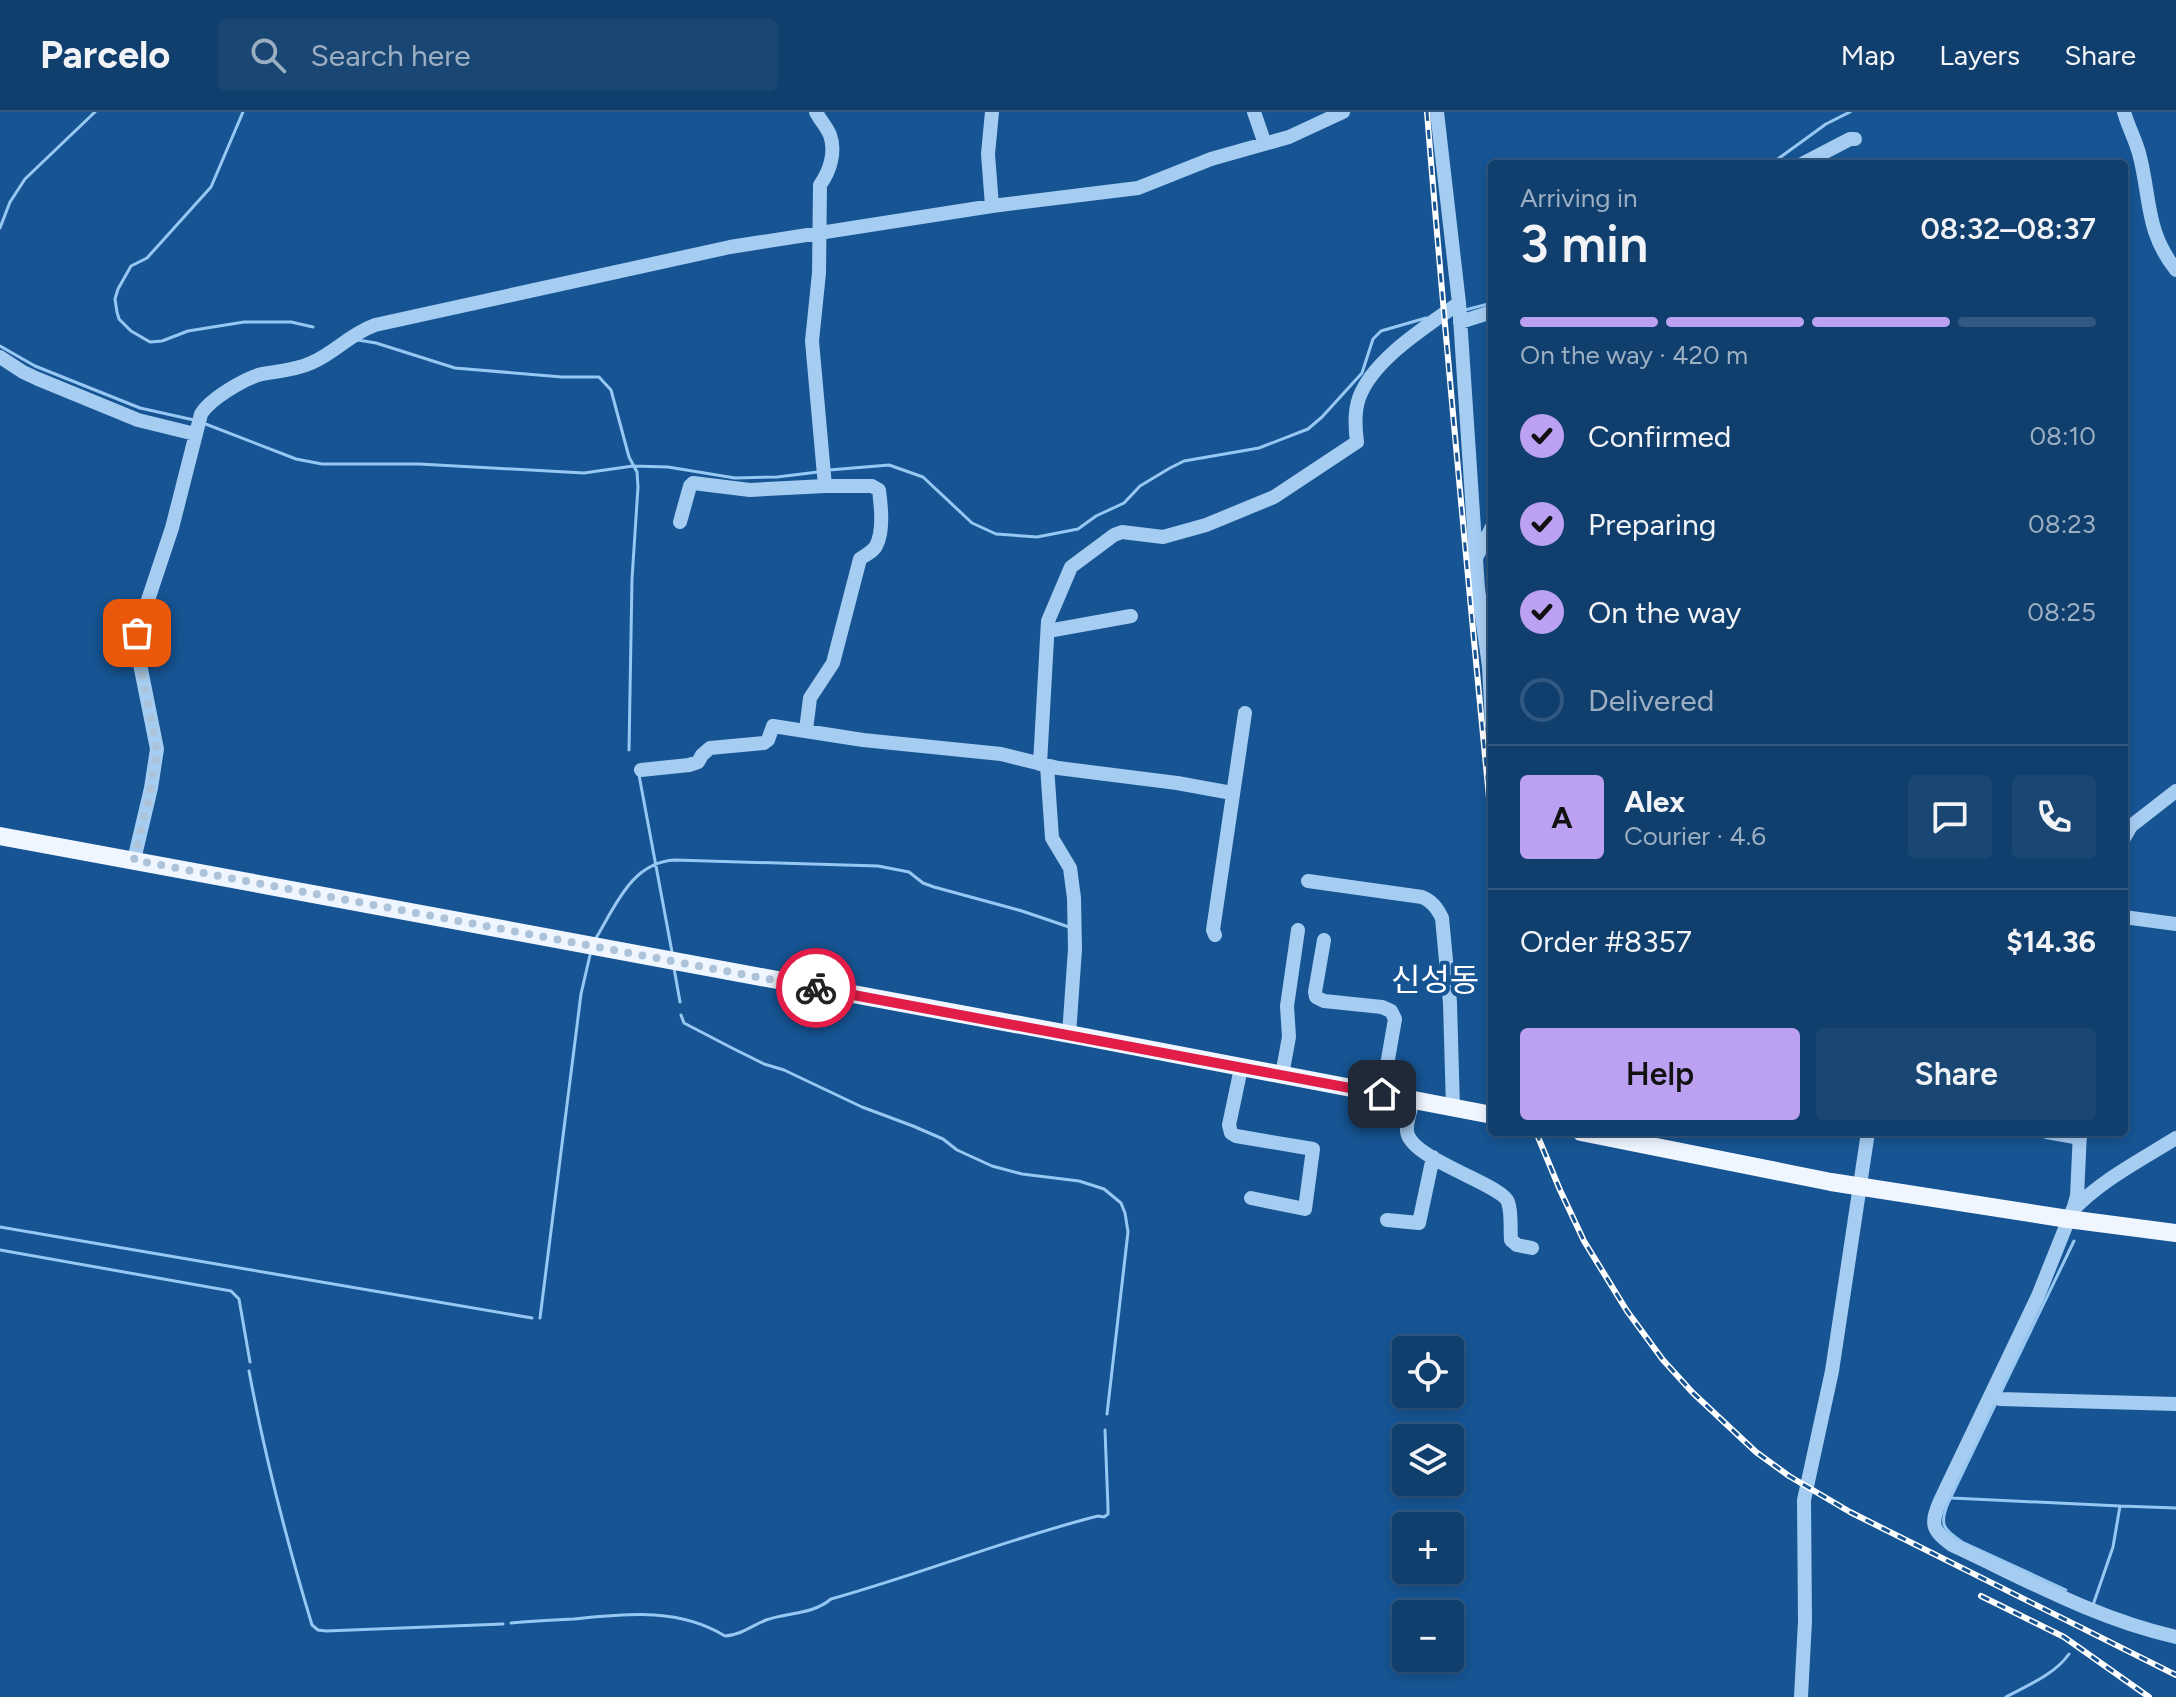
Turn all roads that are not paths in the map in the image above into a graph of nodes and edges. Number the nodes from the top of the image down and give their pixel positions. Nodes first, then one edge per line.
1 (816, 112) edge
2 (992, 112) edge
3 (1254, 112) edge
4 (1306, 112) edge
5 (1343, 112) edge
6 (1437, 112) edge
7 (2124, 112) edge
8 (1316, 125) junction
9 (1855, 139) dead end
10 (1265, 144) junction
11 (1810, 160) edge
12 (992, 206) junction
13 (818, 233) junction
14 (2176, 270) edge
15 (1459, 303) junction
16 (1488, 313) edge
17 (1460, 322) junction
18 (0, 357) edge
19 (195, 434) junction
20 (825, 486) junction
21 (680, 522) dead end
22 (1488, 535) edge
23 (1477, 556) junction
24 (1131, 616) dead end
25 (1048, 631) junction
26 (1488, 659) edge
27 (1245, 713) dead end
28 (806, 730) junction
29 (1043, 765) junction
30 (641, 770) dead end
31 (2176, 791) edge
32 (1232, 793) junction
33 (2128, 828) edge
34 (0, 836) edge
35 (134, 860) junction
36 (1308, 881) dead end
37 (2128, 918) edge
38 (2176, 924) edge
39 (1298, 930) dead end
40 (1215, 935) dead end
41 (1324, 940) dead end
42 (1069, 1035) junction
43 (1241, 1068) junction
44 (1282, 1075) junction
45 (1382, 1094) junction
46 (1413, 1100) junction
47 (1453, 1108) junction
48 (1488, 1114) edge
49 (1601, 1136) edge
50 (1867, 1136) edge
51 (2080, 1136) edge
52 (2176, 1138) edge
53 (1433, 1157) junction
54 (1860, 1187) junction
55 (1251, 1198) dead end
56 (2070, 1215) junction
57 (1387, 1220) dead end
58 (2176, 1233) edge
59 (1532, 1248) dead end
60 (1996, 1397) junction
61 (2176, 1404) edge
62 (2176, 1637) edge
63 (1801, 1697) edge

1 - 13 street
2 - 12 street
3 - 10 street
4 - 8 street
5 - 8 street
6 - 15 street
7 - 14 street
8 - 10 street
9 - 11 street
10 - 12 street
12 - 13 street
13 - 19 street
13 - 20 street
15 - 17 street
15 - 25 street
16 - 17 street
17 - 23 street
18 - 19 street
19 - 35 street
20 - 21 street
20 - 28 street
22 - 23 street
23 - 26 street
24 - 25 street
25 - 29 street
27 - 32 street
28 - 29 street
28 - 30 street
29 - 32 street
29 - 42 street
31 - 33 street
32 - 40 street
34 - 35 main road
35 - 42 main road
36 - 47 street
37 - 38 street
39 - 44 street
41 - 45 street
42 - 43 main road
43 - 44 main road
43 - 55 street
44 - 45 main road
45 - 46 main road
46 - 47 main road
46 - 53 street
47 - 48 main road
49 - 54 main road
50 - 54 street
51 - 56 street
52 - 56 street
53 - 57 street
53 - 59 street
54 - 56 main road
54 - 63 street
56 - 58 main road
56 - 60 street
60 - 61 street
60 - 62 street

